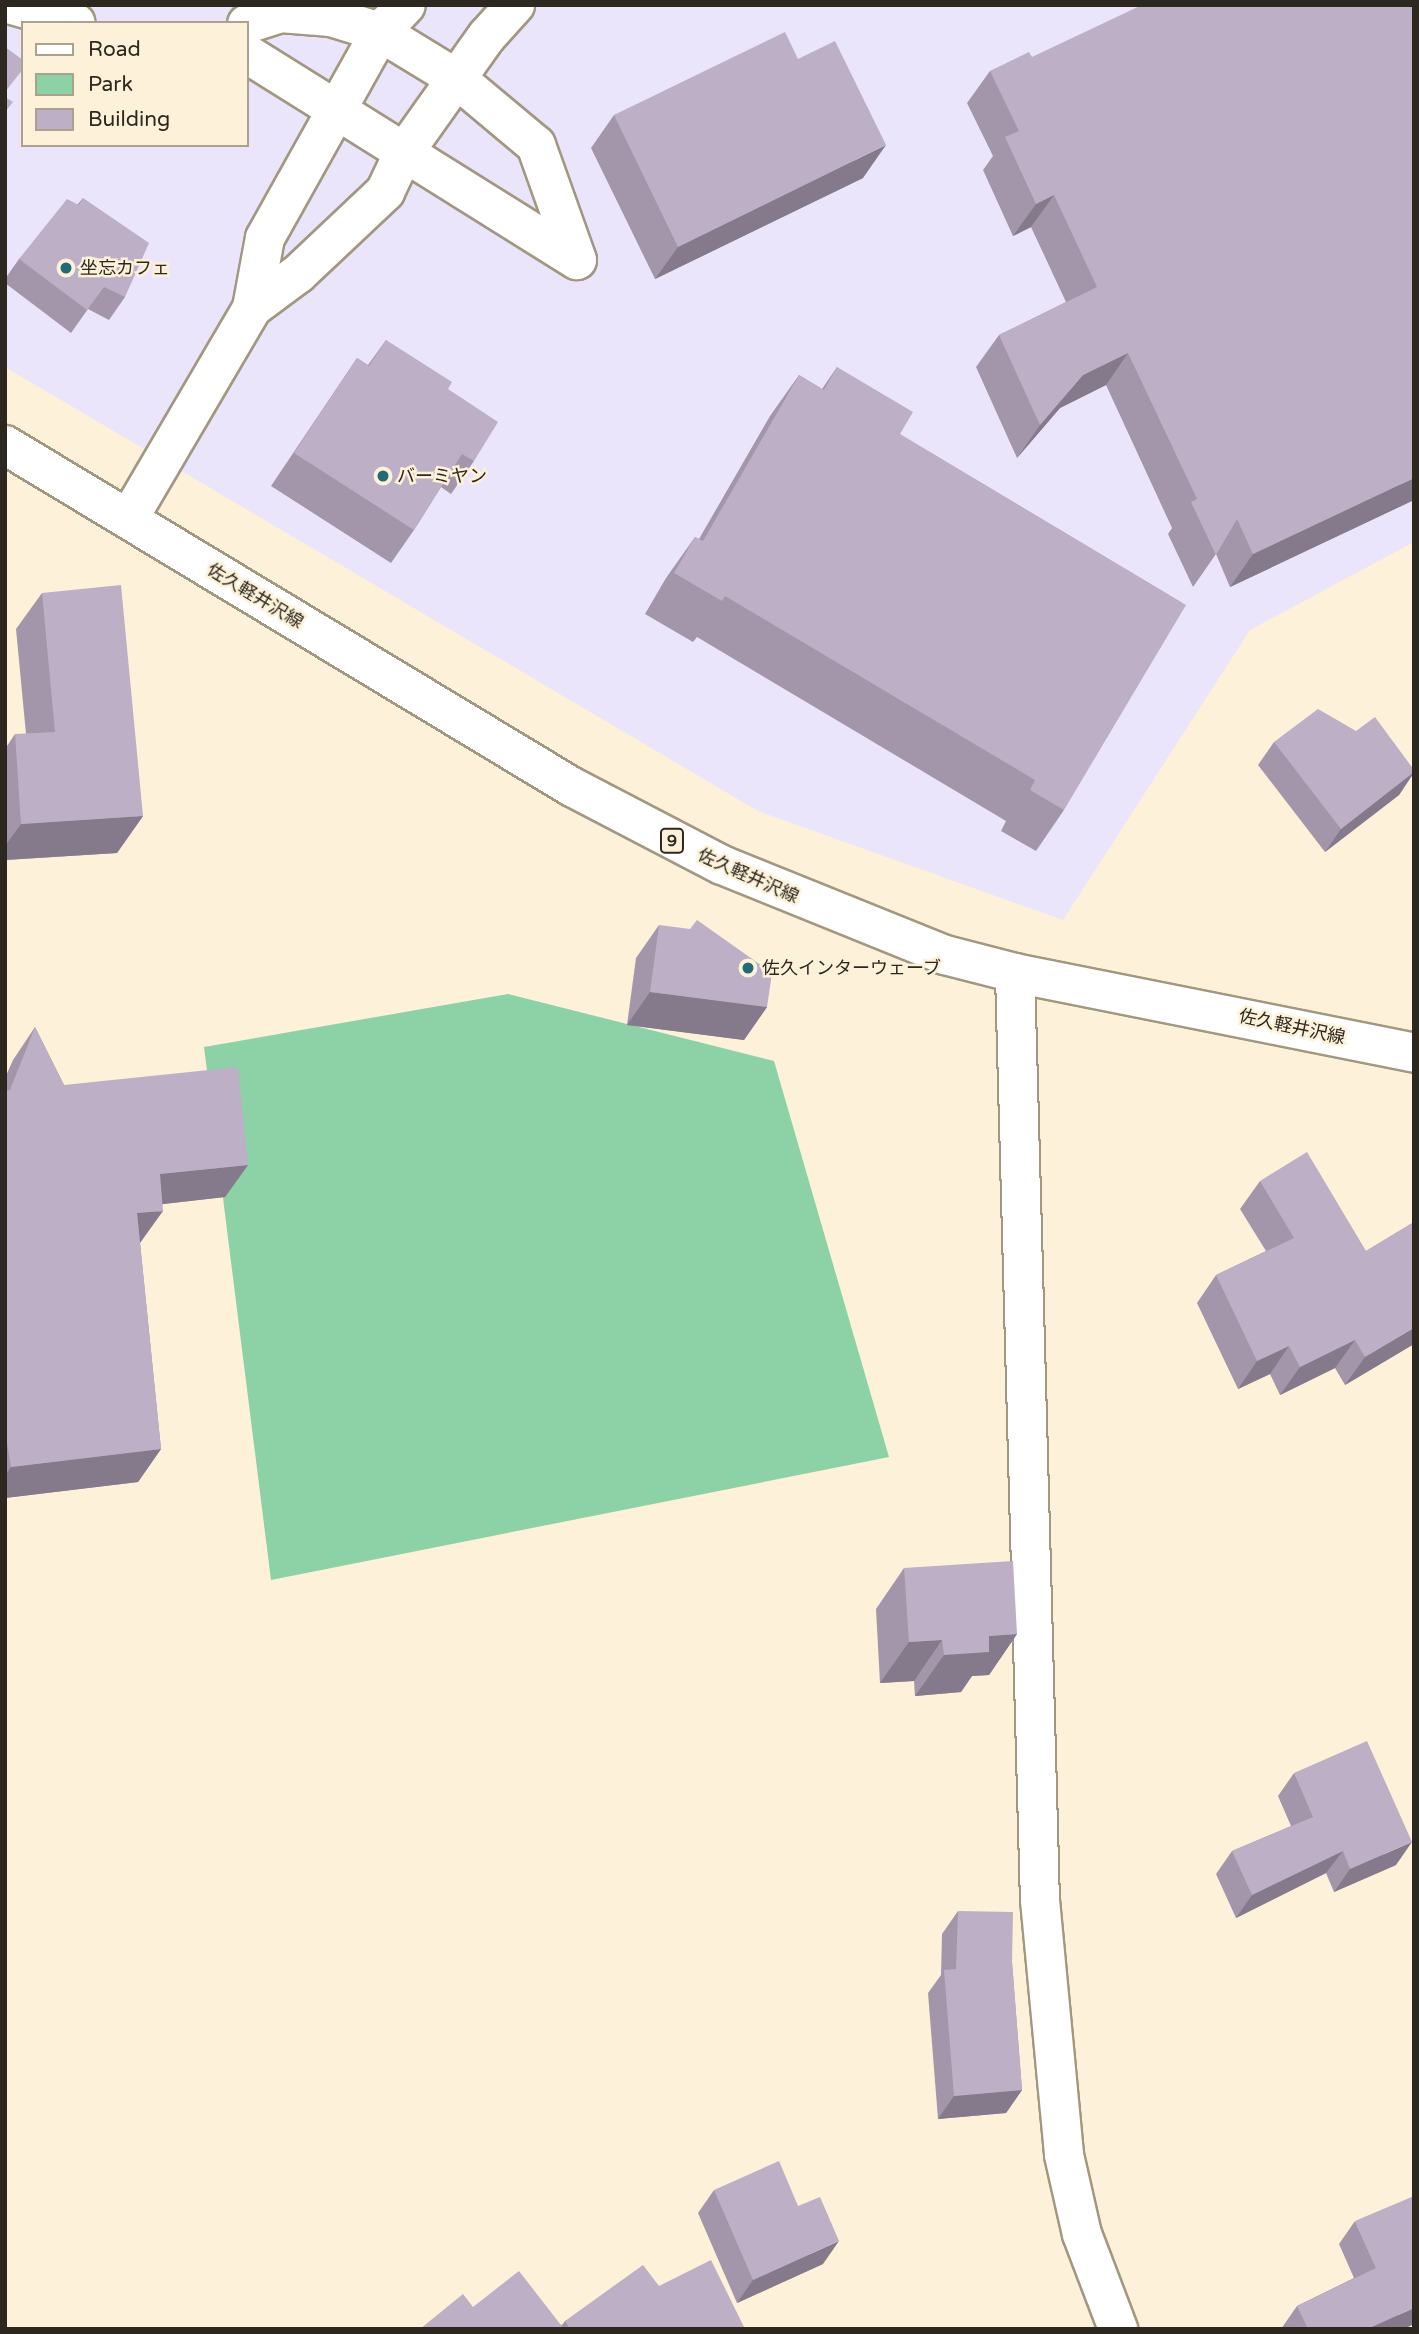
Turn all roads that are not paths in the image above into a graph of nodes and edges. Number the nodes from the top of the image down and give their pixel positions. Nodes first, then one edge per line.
1 (12, 5) edge
2 (406, 5) edge
3 (515, 5) edge
4 (69, 21) edge
5 (248, 24) edge
6 (380, 32) junction
7 (248, 55) edge
8 (457, 79) junction
9 (336, 109) junction
10 (403, 154) junction
11 (252, 309) junction
12 (5, 445) edge
13 (129, 518) junction
14 (1016, 974) junction
15 (1414, 1053) edge
16 (1118, 2329) edge

1 - 4 main road
2 - 6 main road
3 - 8 main road
5 - 6 main road
6 - 8 main road
6 - 9 main road
7 - 9 main road
8 - 10 main road
8 - 10 main road
9 - 10 main road
9 - 11 main road
10 - 11 main road
11 - 13 main road
12 - 13 main road, 佐久軽井沢線 / 9
13 - 14 main road, 佐久軽井沢線 / 9
14 - 15 main road, 佐久軽井沢線 / 9
14 - 16 main road

